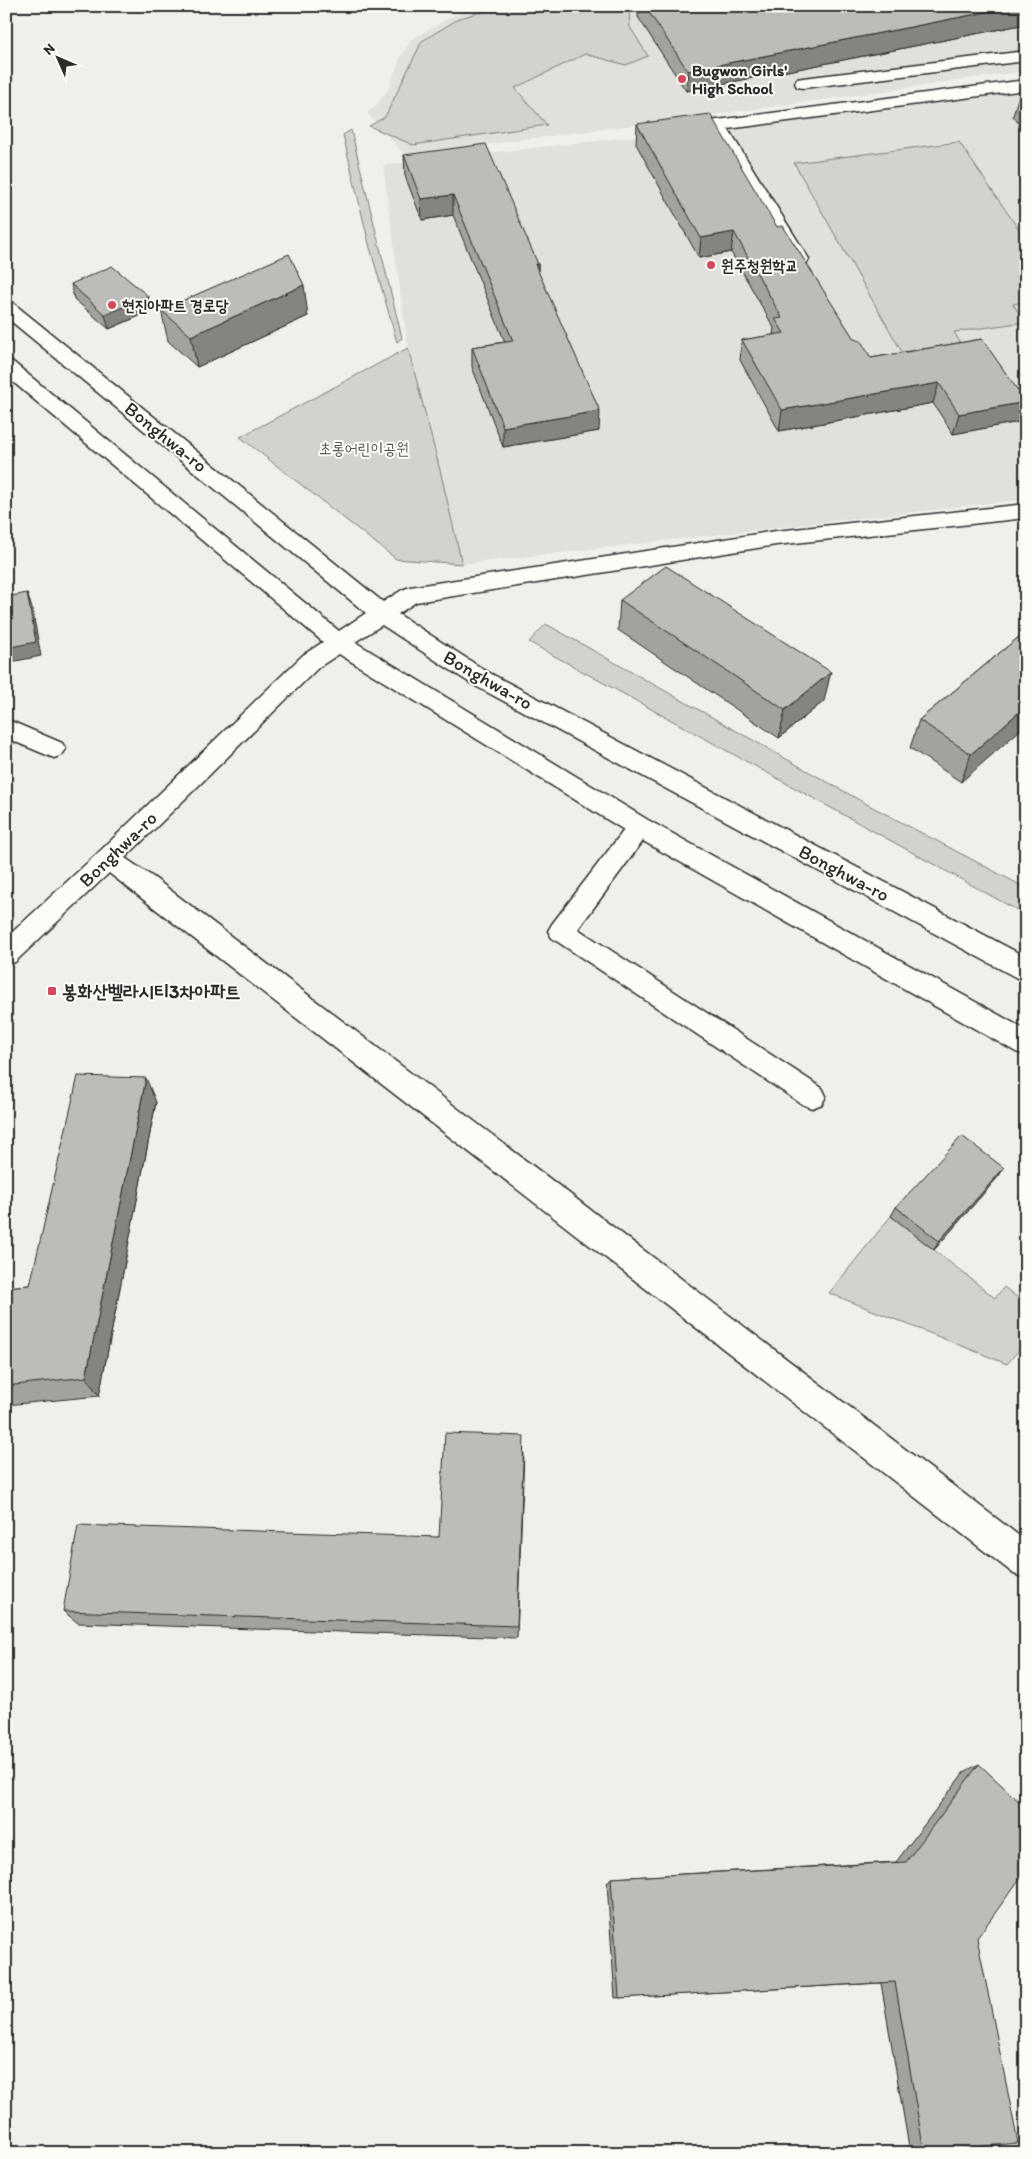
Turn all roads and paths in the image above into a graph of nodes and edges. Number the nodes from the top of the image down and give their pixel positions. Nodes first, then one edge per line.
1 (1026, 56) edge
2 (803, 83) dead end
3 (1026, 85) edge
4 (811, 278) edge
5 (6, 307) edge
6 (6, 366) edge
7 (1026, 511) edge
8 (381, 613) junction
9 (339, 643) junction
10 (6, 728) edge
11 (54, 750) dead end
12 (639, 827) junction
13 (108, 859) junction
14 (6, 954) edge
15 (1026, 970) edge
16 (1026, 1044) edge
17 (812, 1096) dead end
18 (1026, 1562) edge

1 - 2 street
3 - 4 street
5 - 8 street, Bonghwa-ro
6 - 9 street
7 - 8 street, Bonghwa-ro
8 - 9 street, Bonghwa-ro
8 - 15 street, Bonghwa-ro
9 - 12 street
9 - 13 street, Bonghwa-ro
10 - 11 street
12 - 16 street
12 - 17 street
13 - 14 street, Bonghwa-ro
13 - 18 street

